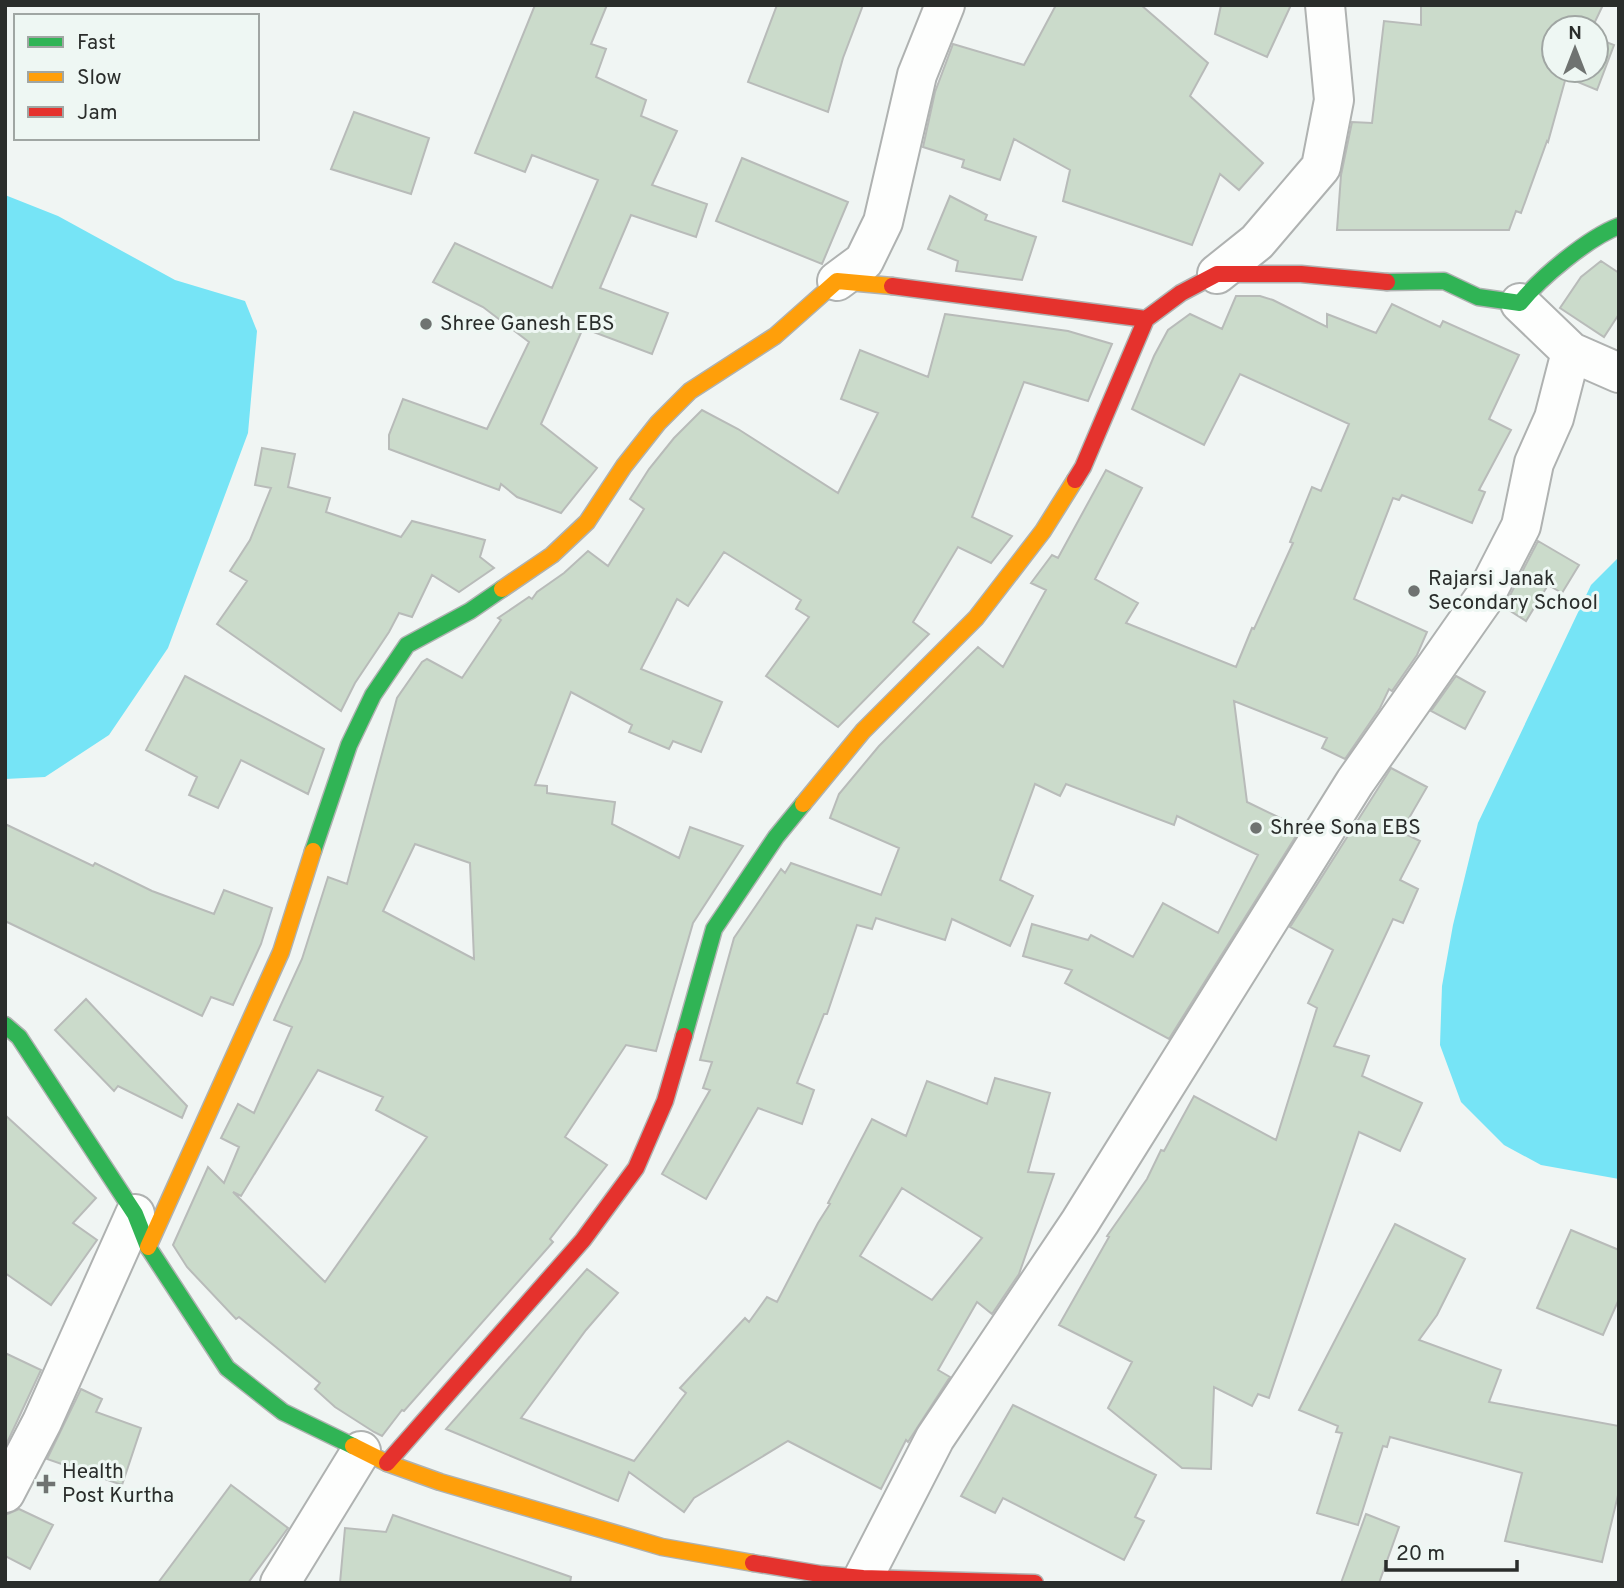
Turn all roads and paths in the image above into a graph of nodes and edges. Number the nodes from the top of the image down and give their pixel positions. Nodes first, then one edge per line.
1 (945, 5) edge
2 (1325, 5) edge
3 (1619, 226) edge
4 (1217, 274) junction
5 (837, 281) junction
6 (1520, 303) junction
7 (1146, 319) junction
8 (1570, 352) junction
9 (1619, 373) edge
10 (5, 1025) edge
11 (141, 1231) junction
12 (374, 1457) junction
13 (5, 1493) edge
14 (818, 1578) edge
15 (863, 1578) junction
16 (281, 1583) edge
17 (1035, 1583) edge

1 - 5 street
2 - 4 street
3 - 6 street
4 - 6 street
4 - 7 street
5 - 7 street
5 - 11 street
6 - 8 street
7 - 12 street
8 - 9 street
8 - 15 street
10 - 11 street
11 - 12 street
11 - 13 street
12 - 14 street
12 - 16 street
14 - 15 street
15 - 17 street

